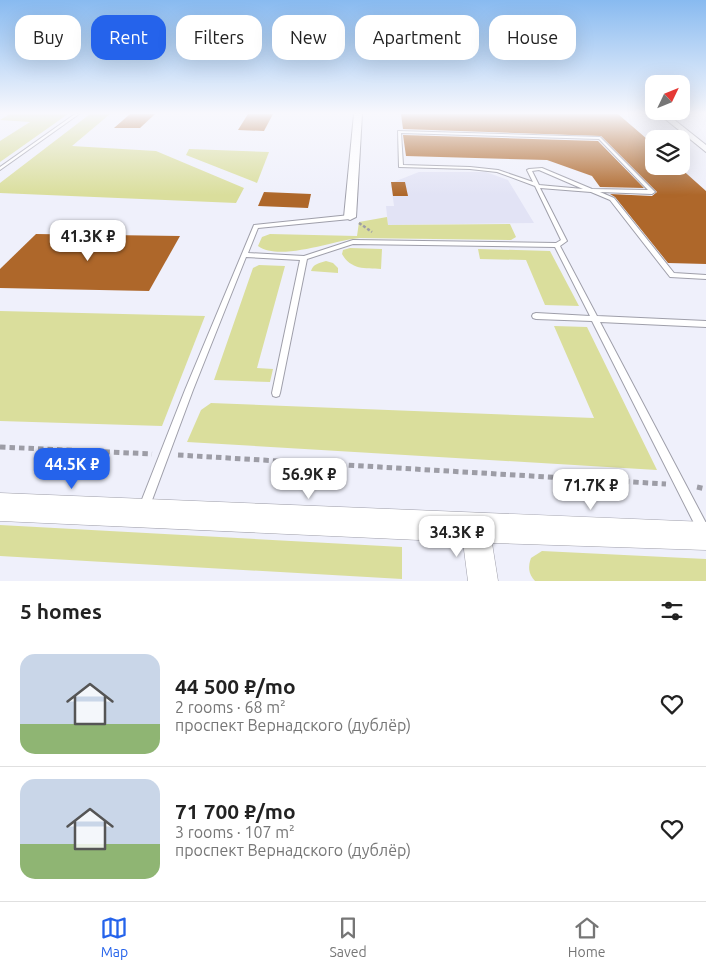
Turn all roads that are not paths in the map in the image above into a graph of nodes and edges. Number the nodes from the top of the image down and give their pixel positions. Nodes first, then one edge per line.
1 (39, 141) edge
2 (356, 141) edge
3 (400, 141) edge
4 (603, 141) edge
5 (0, 169) edge
6 (538, 186) junction
7 (350, 217) joint
8 (557, 245) junction
9 (244, 255) junction
10 (304, 258) junction
11 (706, 277) edge
12 (536, 316) dead end
13 (593, 319) junction
14 (706, 324) edge
15 (276, 392) dead end
16 (0, 507) edge
17 (142, 514) junction
18 (475, 528) junction
19 (706, 535) edge
20 (483, 581) edge

1 - 5 lane
2 - 7 street
3 - 6 lane
4 - 6 lane
6 - 8 lane
6 - 11 lane
7 - 9 lane
8 - 10 lane
8 - 13 lane
9 - 10 lane
9 - 17 lane
10 - 15 lane
12 - 13 lane
13 - 14 lane
13 - 19 lane
16 - 17 street
17 - 18 street
18 - 19 street
18 - 20 street

